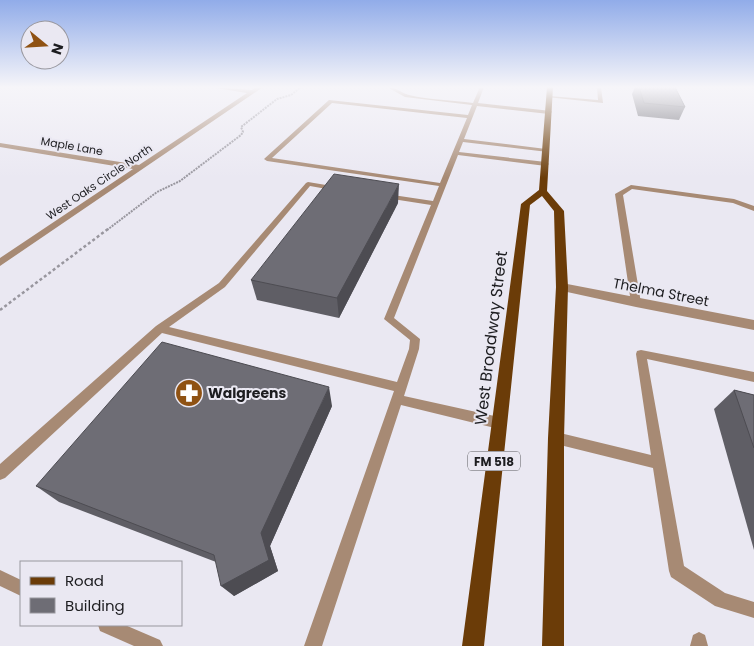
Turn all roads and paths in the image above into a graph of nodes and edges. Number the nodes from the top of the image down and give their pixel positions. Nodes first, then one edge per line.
1 (216, 117) edge
2 (254, 117) edge
3 (313, 117) edge
4 (470, 117) edge
5 (549, 117) edge
6 (461, 140) junction
7 (0, 145) edge
8 (546, 151) junction
9 (456, 153) junction
10 (546, 164) junction
11 (140, 168) junction
12 (443, 186) junction
13 (347, 190) edge
14 (542, 191) junction
15 (377, 195) edge
16 (436, 204) junction
17 (754, 209) edge
18 (0, 263) edge
19 (562, 287) junction
20 (636, 304) junction
21 (0, 310) edge
22 (754, 326) edge
23 (160, 329) junction
24 (754, 378) edge
25 (399, 394) junction
26 (499, 423) junction
27 (556, 438) junction
28 (659, 463) junction
29 (0, 473) edge
30 (0, 578) edge
31 (20, 588) edge
32 (754, 610) edge
33 (108, 626) edge
34 (154, 646) edge
35 (313, 646) edge
36 (473, 646) edge
37 (553, 646) edge

1 - 11 street, West Oaks Circle North
2 - 21 path
3 - 12 lane
4 - 6 lane
5 - 8 main road
6 - 8 lane
6 - 9 lane
7 - 11 street, Maple Lane
8 - 10 main road
9 - 10 lane
9 - 12 lane
10 - 14 main road
11 - 18 street, West Oaks Circle North
12 - 16 lane
13 - 23 lane
14 - 19 main road
14 - 26 main road, West Broadway Street / FM 518
15 - 16 lane
16 - 25 lane
17 - 20 lane
19 - 20 street, Thelma Street
19 - 27 main road
20 - 22 street, Thelma Street
23 - 25 lane
23 - 29 lane
24 - 28 lane
25 - 26 lane
25 - 35 lane
26 - 36 main road, West Broadway Street / FM 518
27 - 28 lane
27 - 37 main road
28 - 32 lane
30 - 31 lane
33 - 34 lane

